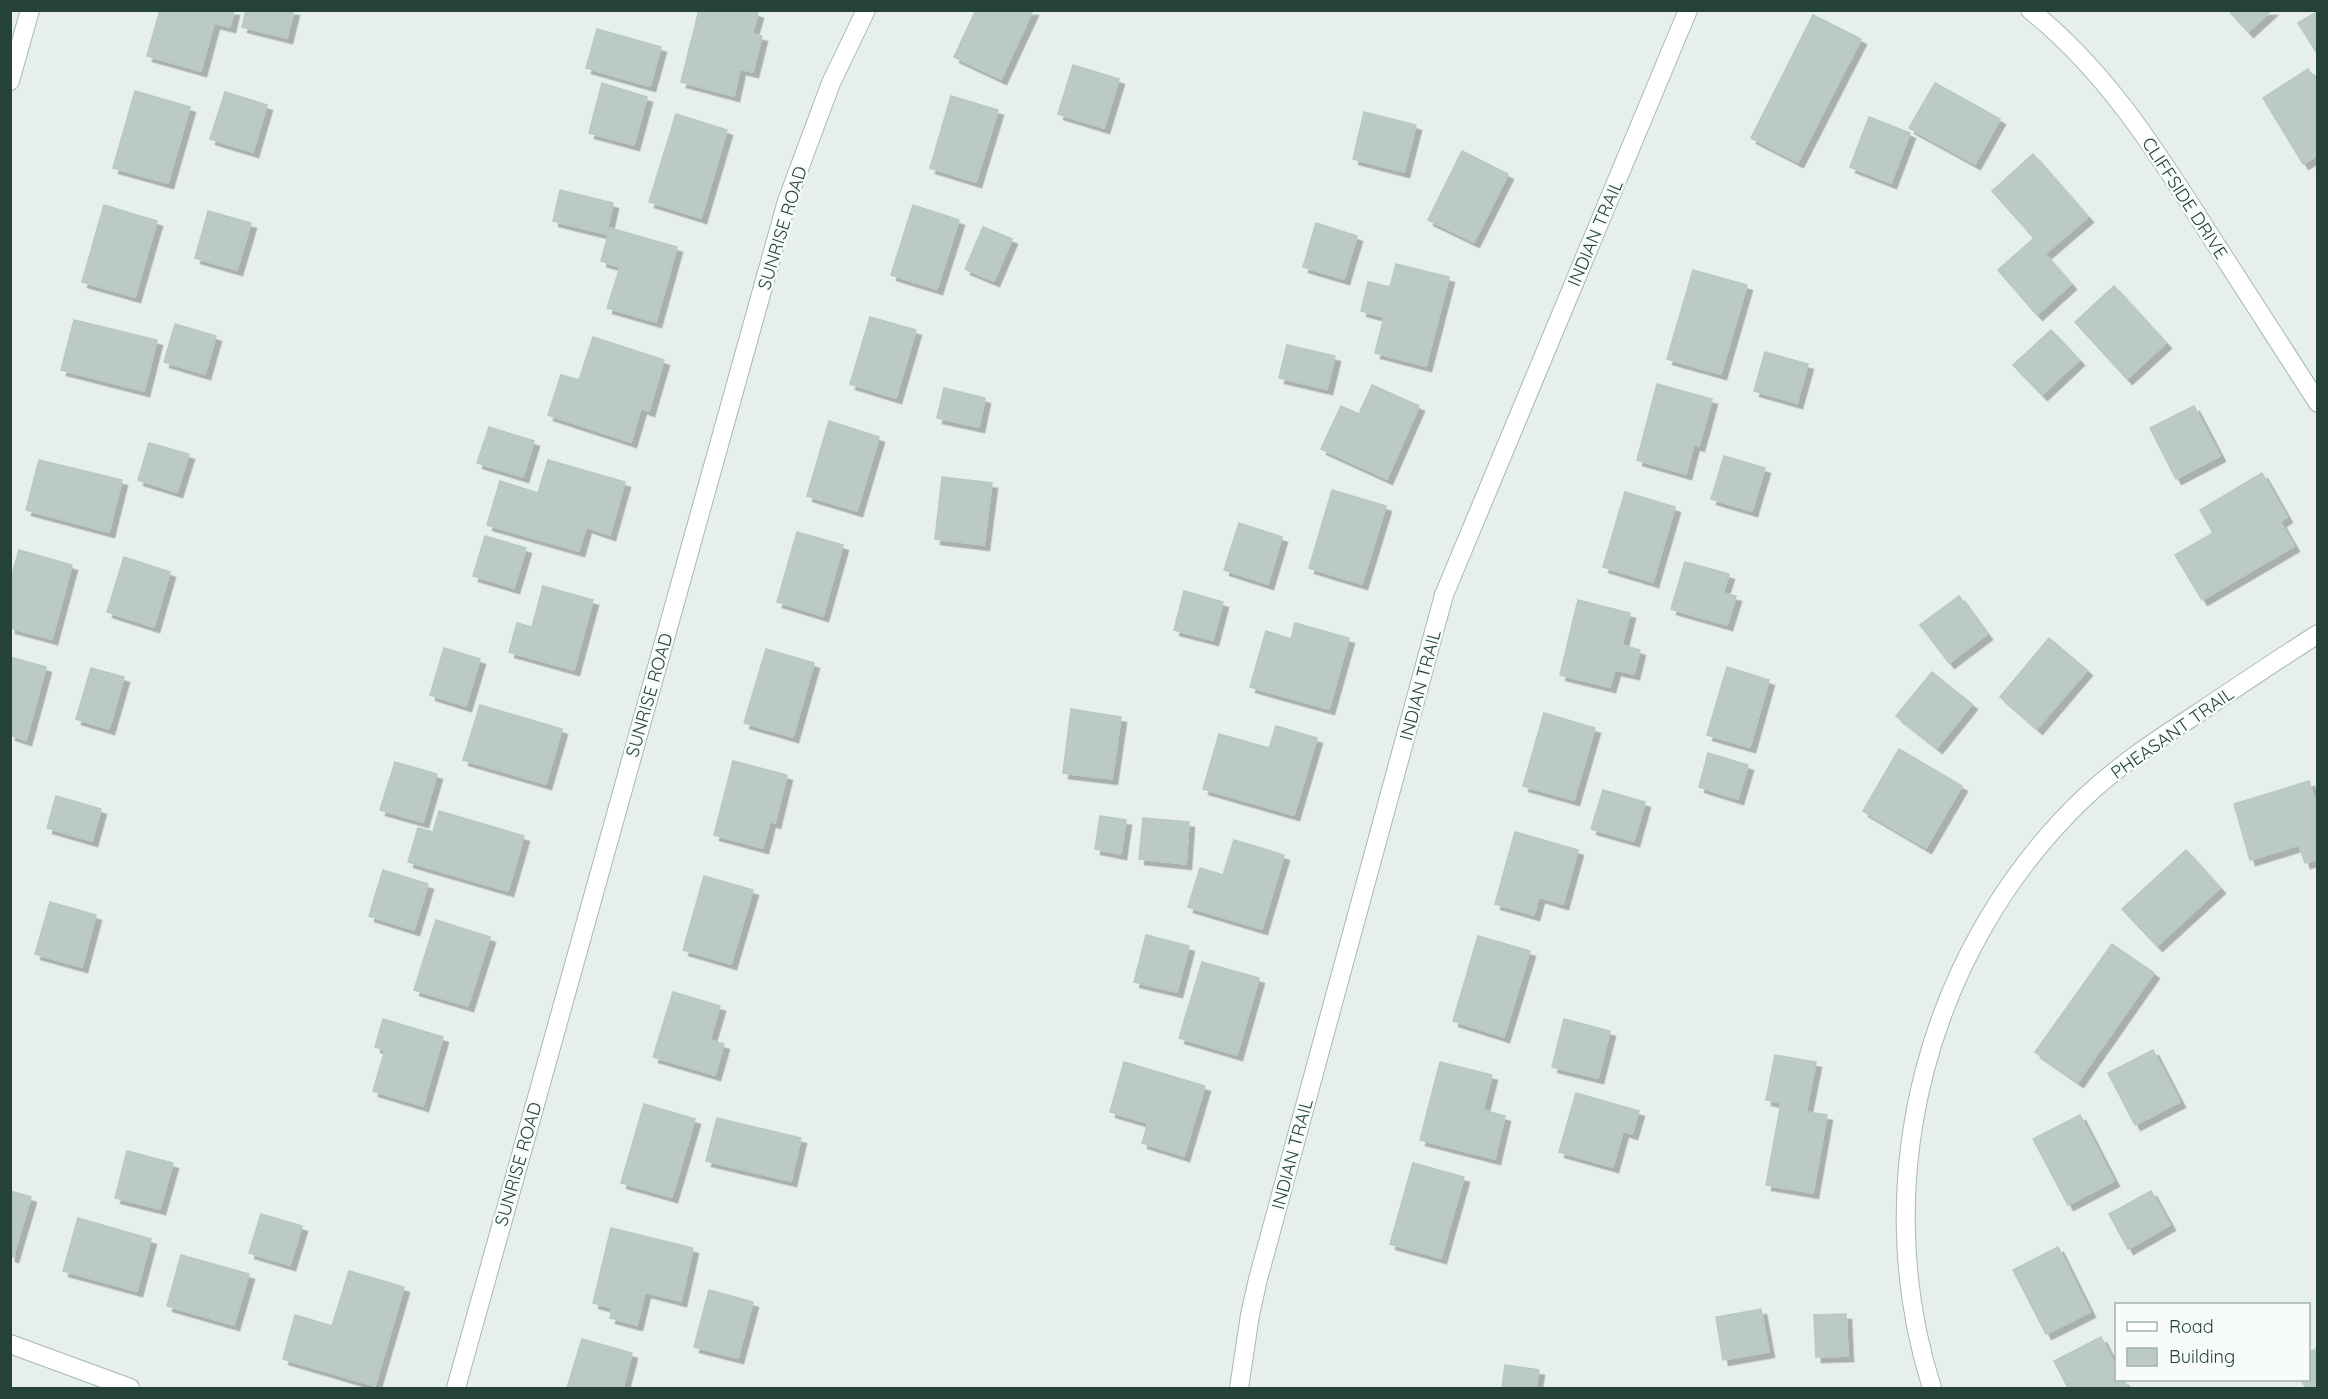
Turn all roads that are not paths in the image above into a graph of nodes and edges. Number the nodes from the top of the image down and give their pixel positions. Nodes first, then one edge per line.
1 (30, 10) edge
2 (866, 10) edge
3 (1688, 10) edge
4 (2030, 10) edge
5 (10, 81) edge
6 (2318, 403) edge
7 (2318, 634) edge
8 (10, 1344) edge
9 (130, 1389) edge
10 (456, 1389) edge
11 (1239, 1389) edge
12 (1932, 1389) edge

1 - 5 street
2 - 10 street, SUNRISE ROAD
3 - 11 street, INDIAN TRAIL
4 - 6 street, CLIFFSIDE DRIVE
7 - 12 street, PHEASANT TRAIL
8 - 9 street

